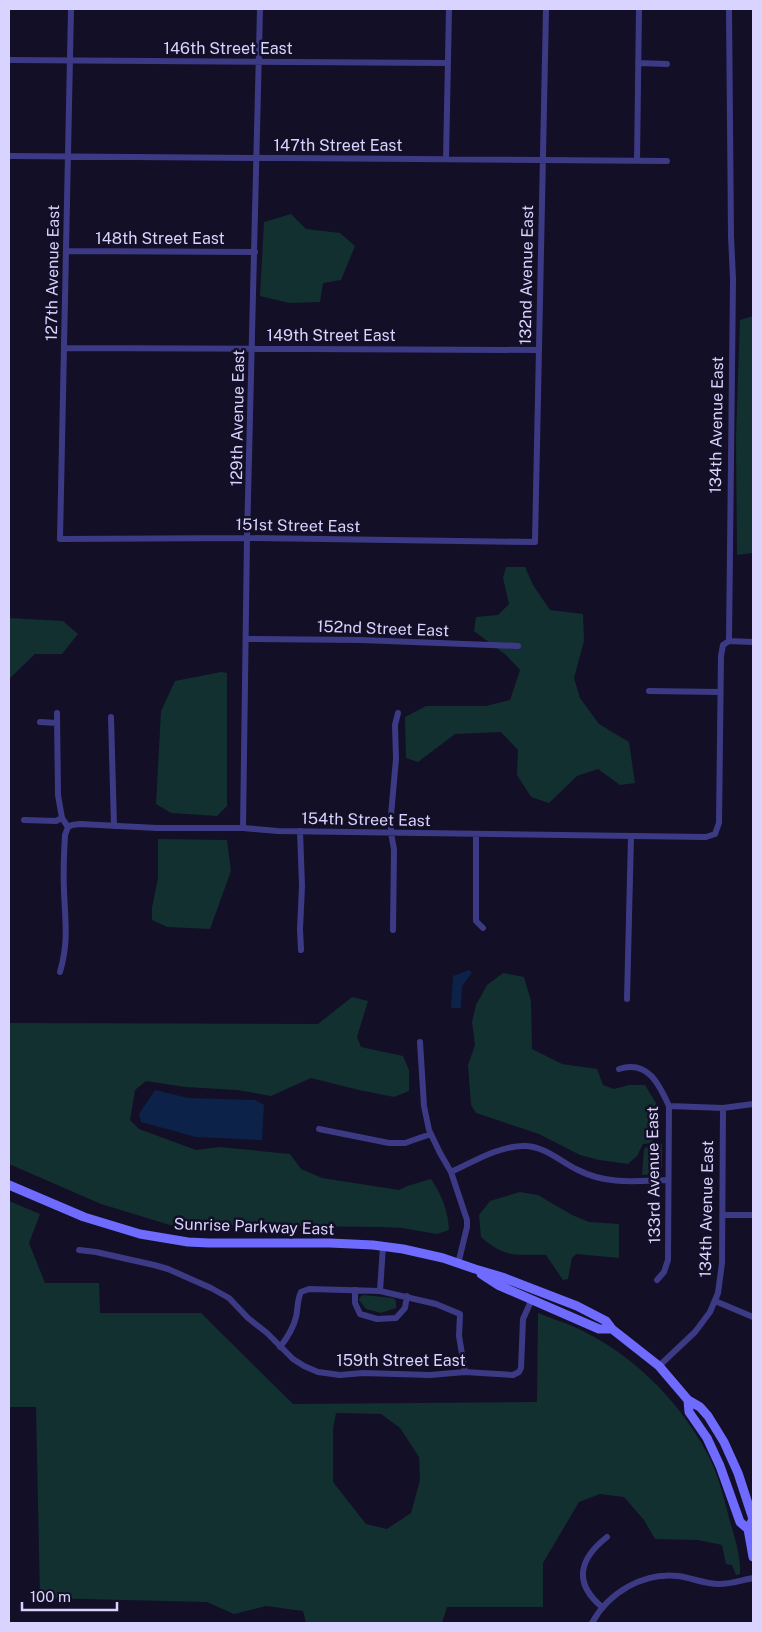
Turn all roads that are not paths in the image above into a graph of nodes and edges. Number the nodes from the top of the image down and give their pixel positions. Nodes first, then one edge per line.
1 (71, 9) edge
2 (260, 9) edge
3 (449, 9) edge
4 (546, 9) edge
5 (639, 9) edge
6 (729, 9) edge
7 (9, 60) edge
8 (70, 60) junction
9 (259, 62) junction
10 (448, 63) junction
11 (638, 63) junction
12 (668, 64) dead end
13 (9, 156) edge
14 (68, 156) junction
15 (256, 158) junction
16 (446, 159) junction
17 (542, 160) junction
18 (637, 161) junction
19 (667, 161) dead end
20 (66, 251) junction
21 (255, 252) junction
22 (64, 348) junction
23 (252, 348) junction
24 (538, 350) junction
25 (60, 538) joint
26 (247, 538) junction
27 (535, 542) joint
28 (247, 639) junction
29 (729, 641) junction
30 (753, 642) edge
31 (518, 646) dead end
32 (649, 691) dead end
33 (720, 692) junction
34 (57, 713) dead end
35 (398, 713) dead end
36 (110, 717) dead end
37 (40, 722) dead end
38 (57, 723) junction
39 (62, 818) junction
40 (24, 820) dead end
41 (114, 826) junction
42 (68, 827) junction
43 (243, 828) junction
44 (300, 831) junction
45 (391, 833) junction
46 (476, 835) junction
47 (631, 836) junction
48 (713, 836) joint
49 (482, 928) dead end
50 (393, 930) dead end
51 (301, 950) dead end
52 (60, 972) dead end
53 (627, 998) dead end
54 (420, 1042) dead end
55 (619, 1069) dead end
56 (753, 1104) edge
57 (669, 1106) junction
58 (723, 1108) junction
59 (319, 1129) dead end
60 (431, 1134) junction
61 (450, 1172) junction
62 (668, 1180) junction
63 (9, 1185) edge
64 (722, 1215) junction
65 (753, 1215) edge
66 (383, 1246) junction
67 (79, 1250) dead end
68 (458, 1264) junction
69 (475, 1270) junction
70 (657, 1280) dead end
71 (355, 1290) junction
72 (380, 1291) junction
73 (407, 1296) junction
74 (532, 1299) junction
75 (715, 1301) junction
76 (753, 1317) edge
77 (612, 1329) junction
78 (280, 1347) junction
79 (659, 1366) junction
80 (465, 1372) junction
81 (688, 1400) junction
82 (748, 1529) junction
83 (607, 1537) dead end
84 (753, 1557) edge
85 (753, 1578) edge
86 (602, 1607) junction
87 (592, 1623) edge

1 - 8 street, 127th Avenue East
2 - 9 street, 129th Avenue East
3 - 10 street
4 - 17 street, 132nd Avenue East
5 - 11 street
6 - 29 street, 134th Avenue East
7 - 8 street, 146th Street East
8 - 9 street, 146th Street East
8 - 14 street, 127th Avenue East
9 - 10 street, 146th Street East
9 - 15 street, 129th Avenue East
10 - 16 street
11 - 12 street
11 - 18 street
13 - 14 street, 147th Street East
14 - 15 street, 147th Street East
14 - 20 street, 127th Avenue East
15 - 16 street, 147th Street East
15 - 21 street, 129th Avenue East
16 - 17 street, 147th Street East
17 - 18 street, 147th Street East
17 - 24 street, 132nd Avenue East
18 - 19 street, 147th Street East
20 - 21 street, 148th Street East
20 - 22 street, 127th Avenue East
21 - 23 street, 129th Avenue East
22 - 23 street, 149th Street East
22 - 25 street, 127th Avenue East
23 - 24 street, 149th Street East
23 - 26 street, 129th Avenue East
24 - 27 street, 132nd Avenue East
25 - 26 street, 151st Street East
26 - 27 street, 151st Street East
26 - 28 street, 129th Avenue East
28 - 31 street, 152nd Street East
28 - 43 street, 129th Avenue East
29 - 30 street
29 - 33 street, 134th Avenue East
32 - 33 street
33 - 48 street, 134th Avenue East
34 - 38 street
35 - 45 street
36 - 41 street
37 - 38 street
38 - 39 street
39 - 40 street
39 - 42 street
41 - 42 street, 154th Street East
41 - 43 street, 154th Street East
42 - 52 street
43 - 44 street, 154th Street East
44 - 45 street, 154th Street East
44 - 51 street
45 - 46 street, 154th Street East
45 - 50 street
46 - 47 street, 154th Street East
46 - 49 street
47 - 48 street, 154th Street East
47 - 53 street
54 - 60 street
55 - 57 street, 133rd Avenue East
56 - 58 street
57 - 58 street
57 - 62 street, 133rd Avenue East
58 - 64 street, 134th Avenue East
59 - 60 street
60 - 61 street
61 - 62 street
61 - 68 street
62 - 70 street, 133rd Avenue East
63 - 66 street, Sunrise Parkway East
64 - 65 street
64 - 75 street, 134th Avenue East
66 - 68 street, Sunrise Parkway East
66 - 72 street
67 - 78 street, 159th Street East
68 - 69 street, Sunrise Parkway East
69 - 74 street, Sunrise Parkway East
69 - 77 street, Sunrise Parkway East
71 - 72 street
71 - 73 street
71 - 78 street
72 - 73 street
73 - 80 street
74 - 77 street, Sunrise Parkway East
74 - 80 street, 159th Street East
75 - 76 street
75 - 79 street, 134th Avenue East
77 - 79 street, Sunrise Parkway East
78 - 80 street, 159th Street East
79 - 81 street
81 - 82 street
81 - 82 street
82 - 84 street
83 - 86 street
85 - 86 street
86 - 87 street

